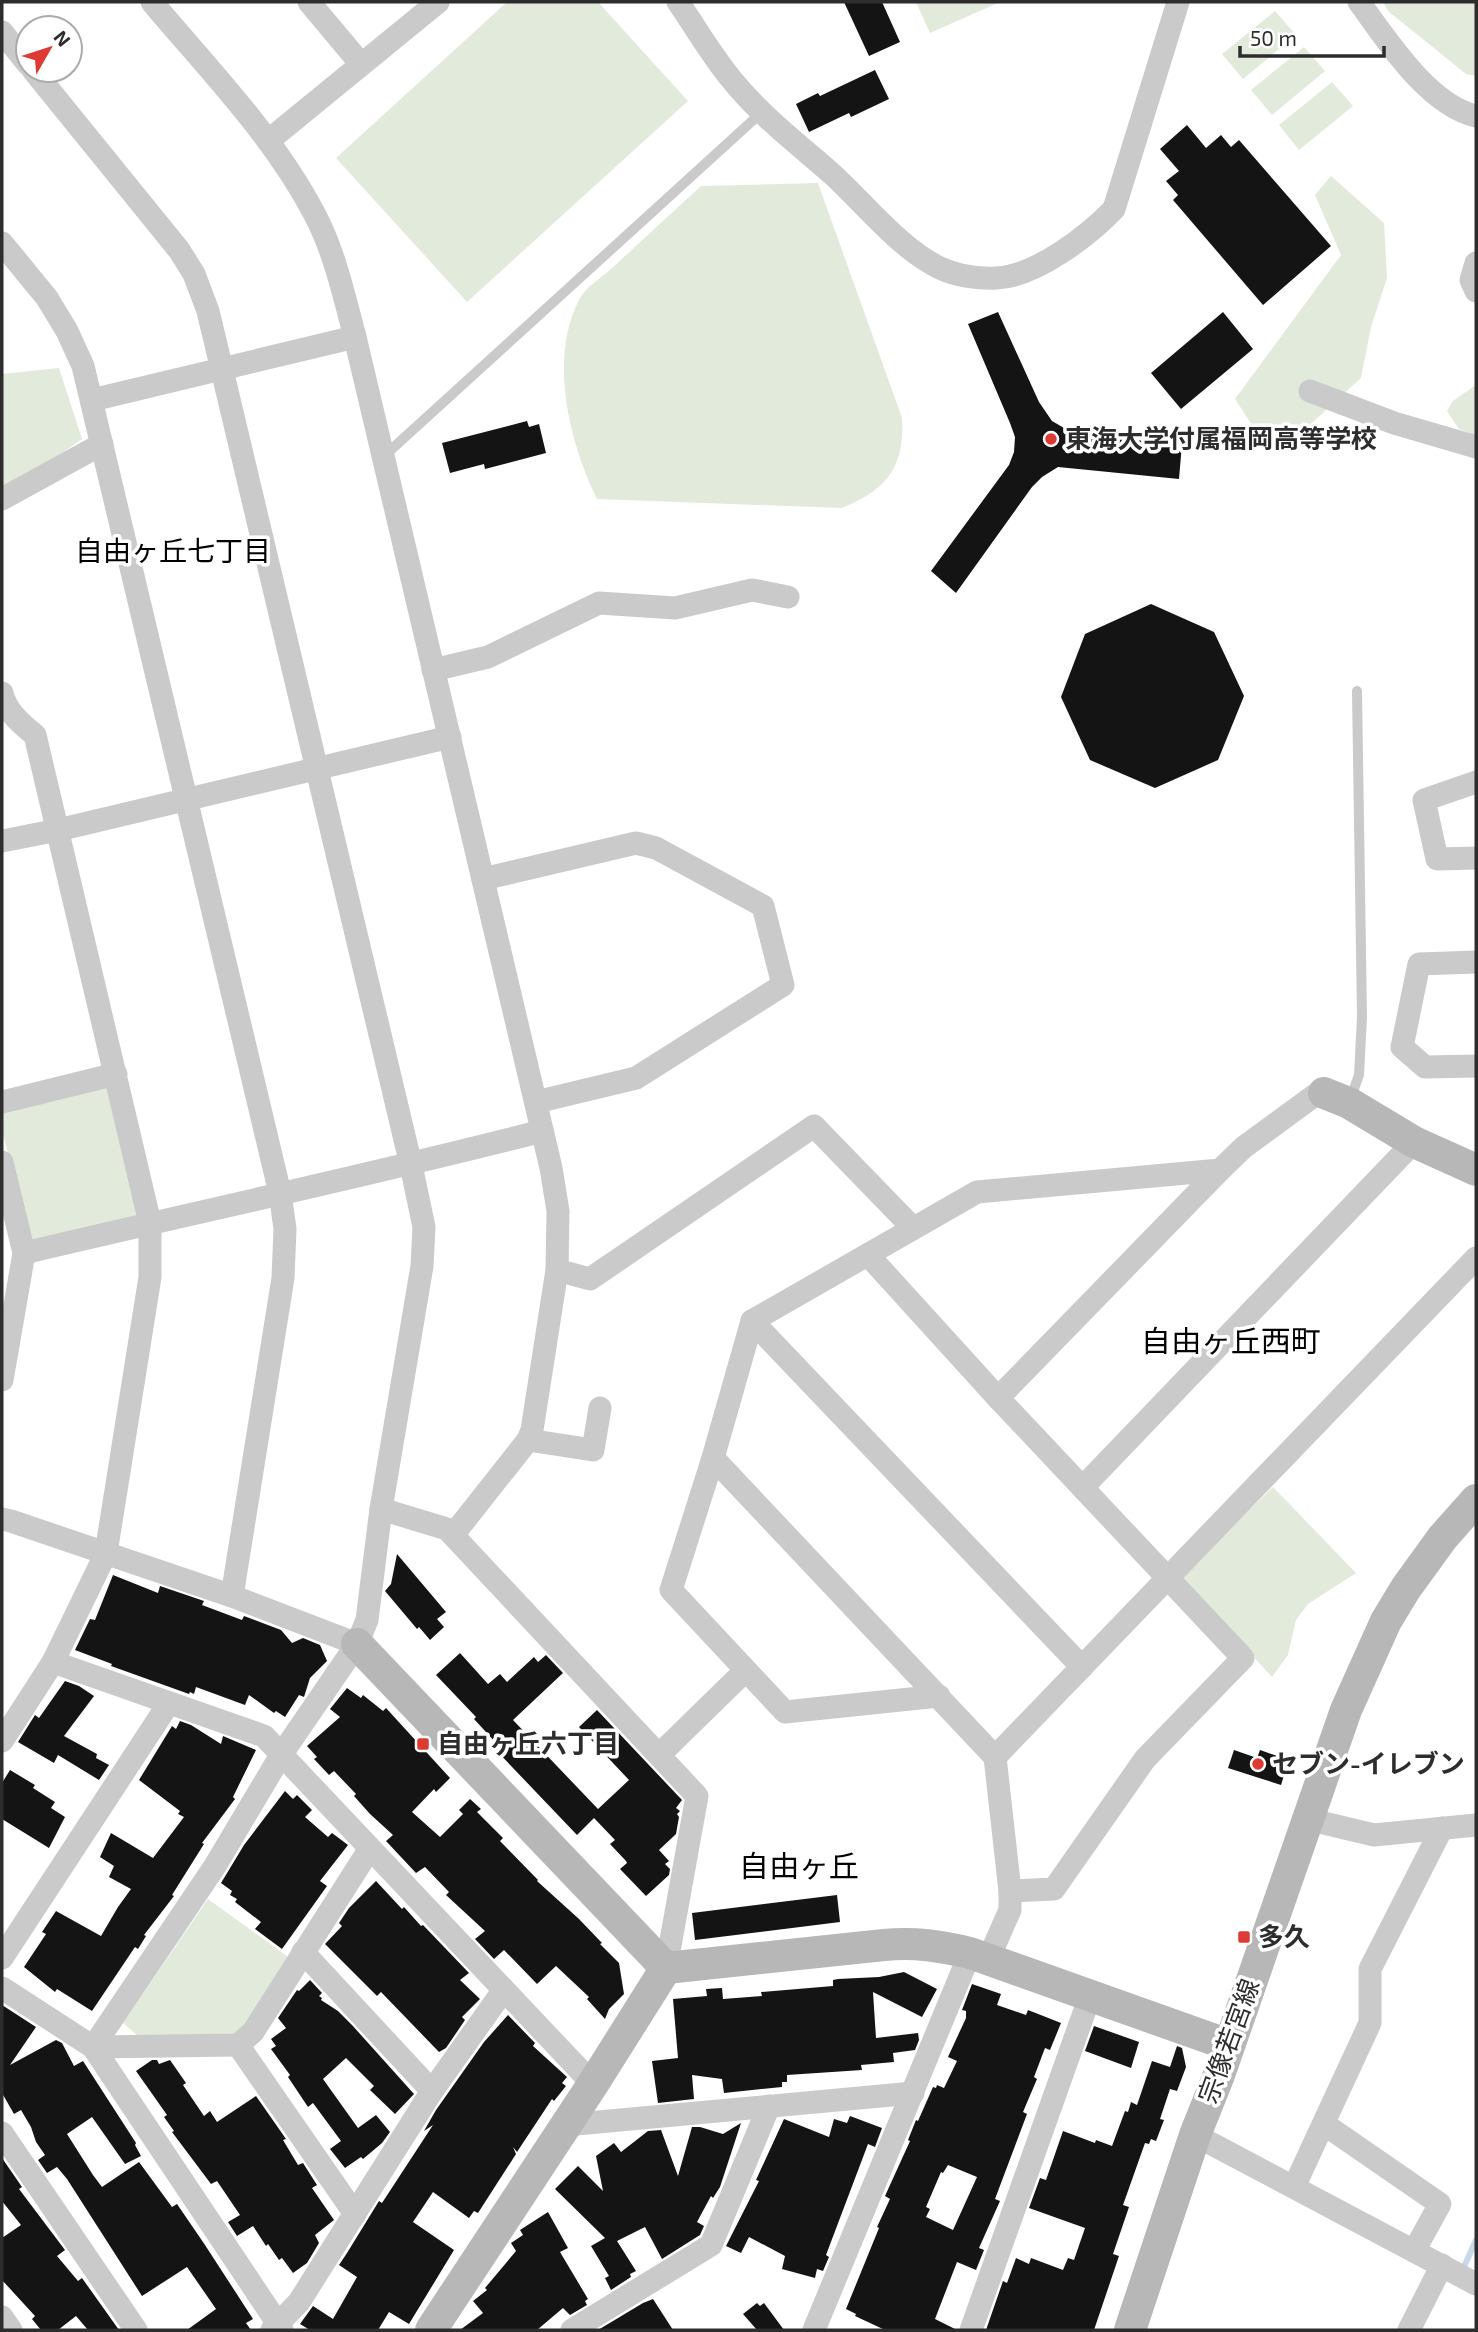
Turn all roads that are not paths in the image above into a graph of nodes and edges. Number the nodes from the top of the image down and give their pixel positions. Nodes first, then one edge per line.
1 (152, 2) edge
2 (309, 2) edge
3 (438, 2) edge
4 (678, 2) edge
5 (1178, 2) edge
6 (1359, 2) edge
7 (2, 32) edge
8 (14, 47) edge
9 (361, 64) junction
10 (44, 84) edge
11 (761, 113) junction
12 (1476, 117) edge
13 (268, 141) junction
14 (2, 243) edge
15 (1476, 263) edge
16 (1476, 291) edge
17 (355, 337) junction
18 (224, 369) junction
19 (1310, 391) dead end
20 (92, 400) junction
21 (102, 444) junction
22 (1476, 447) edge
23 (383, 457) junction
24 (2, 499) edge
25 (788, 597) dead end
26 (433, 670) junction
27 (1357, 691) dead end
28 (2, 693) edge
29 (11, 725) edge
30 (450, 737) junction
31 (318, 769) junction
32 (1476, 782) edge
33 (187, 800) junction
34 (58, 830) junction
35 (2, 841) edge
36 (1476, 858) edge
37 (483, 879) junction
38 (1476, 962) edge
39 (1476, 1066) edge
40 (116, 1074) junction
41 (1337, 1098) junction
42 (2, 1102) edge
43 (536, 1102) junction
44 (542, 1131) junction
45 (1414, 1142) junction
46 (2, 1162) edge
47 (411, 1165) junction
48 (1220, 1170) junction
49 (1476, 1170) edge
50 (280, 1193) junction
51 (150, 1223) junction
52 (914, 1228) junction
53 (24, 1254) junction
54 (868, 1255) junction
55 (1476, 1258) edge
56 (557, 1270) junction
57 (752, 1321) junction
58 (2, 1380) edge
59 (999, 1398) junction
60 (600, 1408) dead end
61 (528, 1440) junction
62 (713, 1458) junction
63 (1083, 1487) junction
64 (1476, 1500) edge
65 (381, 1509) junction
66 (2, 1520) edge
67 (453, 1535) junction
68 (106, 1553) junction
69 (1170, 1578) junction
70 (232, 1596) junction
71 (357, 1644) junction
72 (53, 1662) junction
73 (1082, 1667) junction
74 (746, 1671) junction
75 (939, 1696) junction
76 (170, 1703) junction
77 (2, 1741) edge
78 (281, 1755) junction
79 (659, 1755) junction
80 (995, 1757) junction
81 (1307, 1819) junction
82 (1476, 1825) edge
83 (1442, 1828) junction
84 (369, 1850) junction
85 (1010, 1891) junction
86 (303, 1952) junction
87 (979, 1957) junction
88 (2, 1958) edge
89 (666, 1968) junction
90 (2, 1988) edge
91 (503, 1991) junction
92 (1090, 1996) junction
93 (238, 2045) junction
94 (1229, 2045) junction
95 (93, 2047) junction
96 (593, 2084) junction
97 (432, 2091) junction
98 (913, 2093) junction
99 (769, 2106) junction
100 (1324, 2124) junction
101 (566, 2125) junction
102 (2, 2133) edge
103 (1195, 2135) junction
104 (1294, 2187) junction
105 (355, 2214) junction
106 (1414, 2251) junction
107 (1442, 2265) junction
108 (1476, 2284) edge
109 (2, 2316) edge
110 (277, 2329) edge
111 (11, 2330) edge
112 (136, 2330) edge
113 (431, 2330) edge
114 (572, 2330) edge
115 (814, 2330) edge
116 (971, 2330) edge
117 (1130, 2330) edge
118 (1409, 2330) edge

1 - 13 street
2 - 9 street
3 - 9 street
4 - 11 street
5 - 11 street
6 - 12 street
7 - 8 street
9 - 13 street
10 - 18 street
11 - 23 lane
13 - 17 street
14 - 20 street
15 - 16 street
17 - 18 street
17 - 23 street
18 - 20 street
18 - 31 street
19 - 22 street
20 - 21 street
21 - 24 street
21 - 33 street
23 - 26 street
25 - 26 street
26 - 30 street
27 - 41 lane
28 - 29 street
29 - 34 street
30 - 31 street
30 - 37 street
31 - 33 street
31 - 47 street
32 - 36 street
33 - 34 street
33 - 50 street
34 - 35 street
34 - 40 street
37 - 43 street
37 - 43 street
38 - 39 street
40 - 42 street
40 - 51 street
41 - 45 street
41 - 48 street
43 - 44 street
44 - 47 street
44 - 56 street
45 - 49 street
45 - 63 street
46 - 53 street
47 - 50 street
47 - 65 street
48 - 52 street
48 - 59 street
50 - 51 street
50 - 70 street
51 - 53 street
51 - 68 street
52 - 54 street
52 - 56 street
53 - 58 street
54 - 57 street
54 - 59 street
55 - 69 street
56 - 61 street
57 - 62 street
57 - 73 street
59 - 63 street
60 - 61 street
61 - 67 street
62 - 74 street
62 - 75 street
63 - 69 street
64 - 81 street, 宗像若宮線
65 - 67 street
65 - 71 street
66 - 68 street
67 - 79 street
68 - 70 street
68 - 72 street
69 - 73 street
69 - 85 street
70 - 71 street
71 - 78 street
71 - 89 street
72 - 76 street
72 - 77 street
73 - 80 street
74 - 75 street
74 - 79 street
75 - 80 street
76 - 78 street
76 - 88 street
78 - 84 street
78 - 95 street
79 - 89 street
80 - 85 street
81 - 83 street
81 - 94 street, 宗像若宮線
82 - 83 street
83 - 100 street
84 - 86 street
84 - 91 street
85 - 87 street
86 - 93 street
86 - 97 street
87 - 89 street
87 - 92 street
87 - 98 street
89 - 96 street
90 - 95 street
91 - 96 street
91 - 97 street
92 - 94 street
92 - 116 street
93 - 95 street
93 - 105 street
94 - 103 street, 宗像若宮線
95 - 110 street
96 - 101 street
97 - 105 street
98 - 99 street
98 - 115 street
99 - 101 street
99 - 114 street
100 - 104 street
100 - 106 street
101 - 113 street
102 - 112 street
103 - 104 street
103 - 117 street, 宗像若宮線
104 - 106 street
105 - 110 street
106 - 107 street
107 - 108 street
107 - 118 street
109 - 111 street

